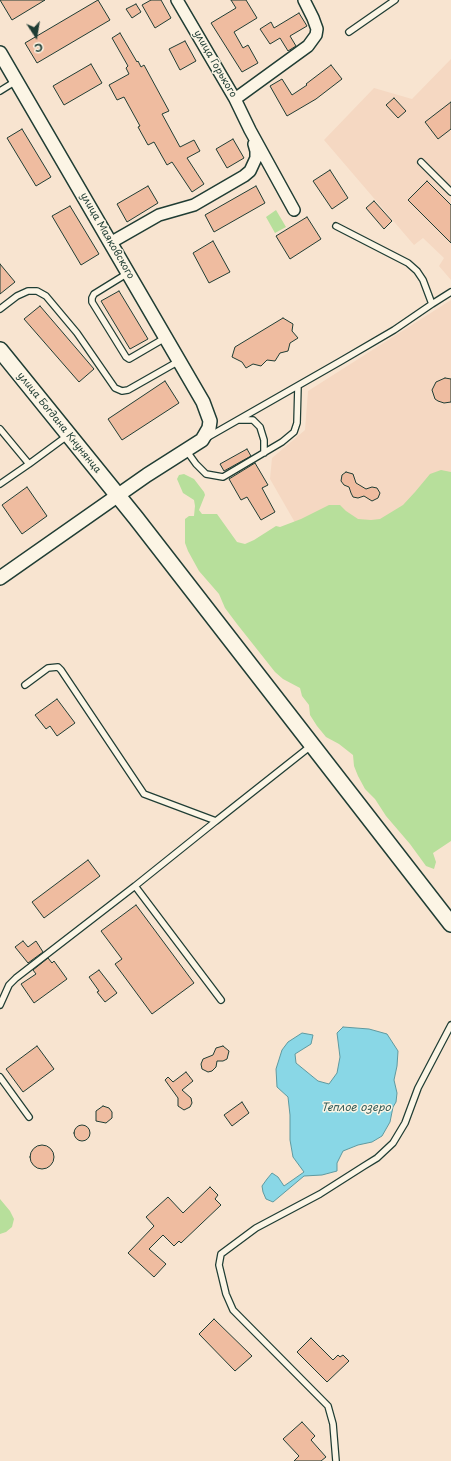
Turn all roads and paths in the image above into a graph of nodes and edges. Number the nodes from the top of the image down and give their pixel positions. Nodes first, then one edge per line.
1 (178, 0) edge
2 (304, 0) edge
3 (395, 0) edge
4 (349, 32) dead end
5 (0, 53) edge
6 (16, 80) junction
7 (0, 91) edge
8 (235, 99) junction
9 (250, 130) junction
10 (421, 162) dead end
11 (451, 192) edge
12 (294, 210) dead end
13 (336, 226) dead end
14 (110, 243) junction
15 (128, 273) junction
16 (451, 292) edge
17 (432, 304) junction
18 (0, 309) edge
19 (166, 338) junction
20 (0, 350) edge
21 (179, 361) junction
22 (298, 386) junction
23 (238, 420) junction
24 (0, 428) edge
25 (69, 435) junction
26 (202, 440) junction
27 (186, 450) junction
28 (264, 453) junction
29 (29, 464) junction
30 (0, 484) edge
31 (118, 495) junction
32 (0, 578) edge
33 (25, 685) dead end
34 (312, 744) junction
35 (216, 821) junction
36 (135, 886) junction
37 (451, 924) edge
38 (221, 1000) dead end
39 (0, 1005) edge
40 (451, 1025) edge
41 (0, 1077) edge
42 (29, 1117) dead end
43 (336, 1461) edge

1 - 8 street, улица Горького
2 - 8 street
3 - 4 lane
5 - 6 street, улица Маяковского
6 - 7 lane
6 - 14 street, улица Маяковского
8 - 9 street, улица Горького
9 - 12 street, улица Горького
9 - 14 street, улица Горького
10 - 11 lane
13 - 17 lane
14 - 15 street, улица Маяковского
15 - 19 street, улица Маяковского
15 - 19 lane
16 - 17 lane
17 - 22 lane
18 - 21 lane
19 - 21 street, улица Маяковского
20 - 25 main road, улица Богдана Кнунянца
21 - 26 street, улица Маяковского
22 - 23 lane
22 - 28 lane
23 - 26 lane
23 - 28 lane
24 - 29 lane
25 - 29 lane
25 - 31 main road, улица Богдана Кнунянца
26 - 27 street
27 - 28 lane
27 - 31 street
29 - 30 lane
31 - 32 street
31 - 34 main road, улица Богдана Кнунянца
33 - 35 lane
34 - 35 lane
34 - 37 main road, улица Богдана Кнунянца
35 - 36 lane
36 - 38 lane
36 - 39 lane
40 - 43 lane
41 - 42 lane

